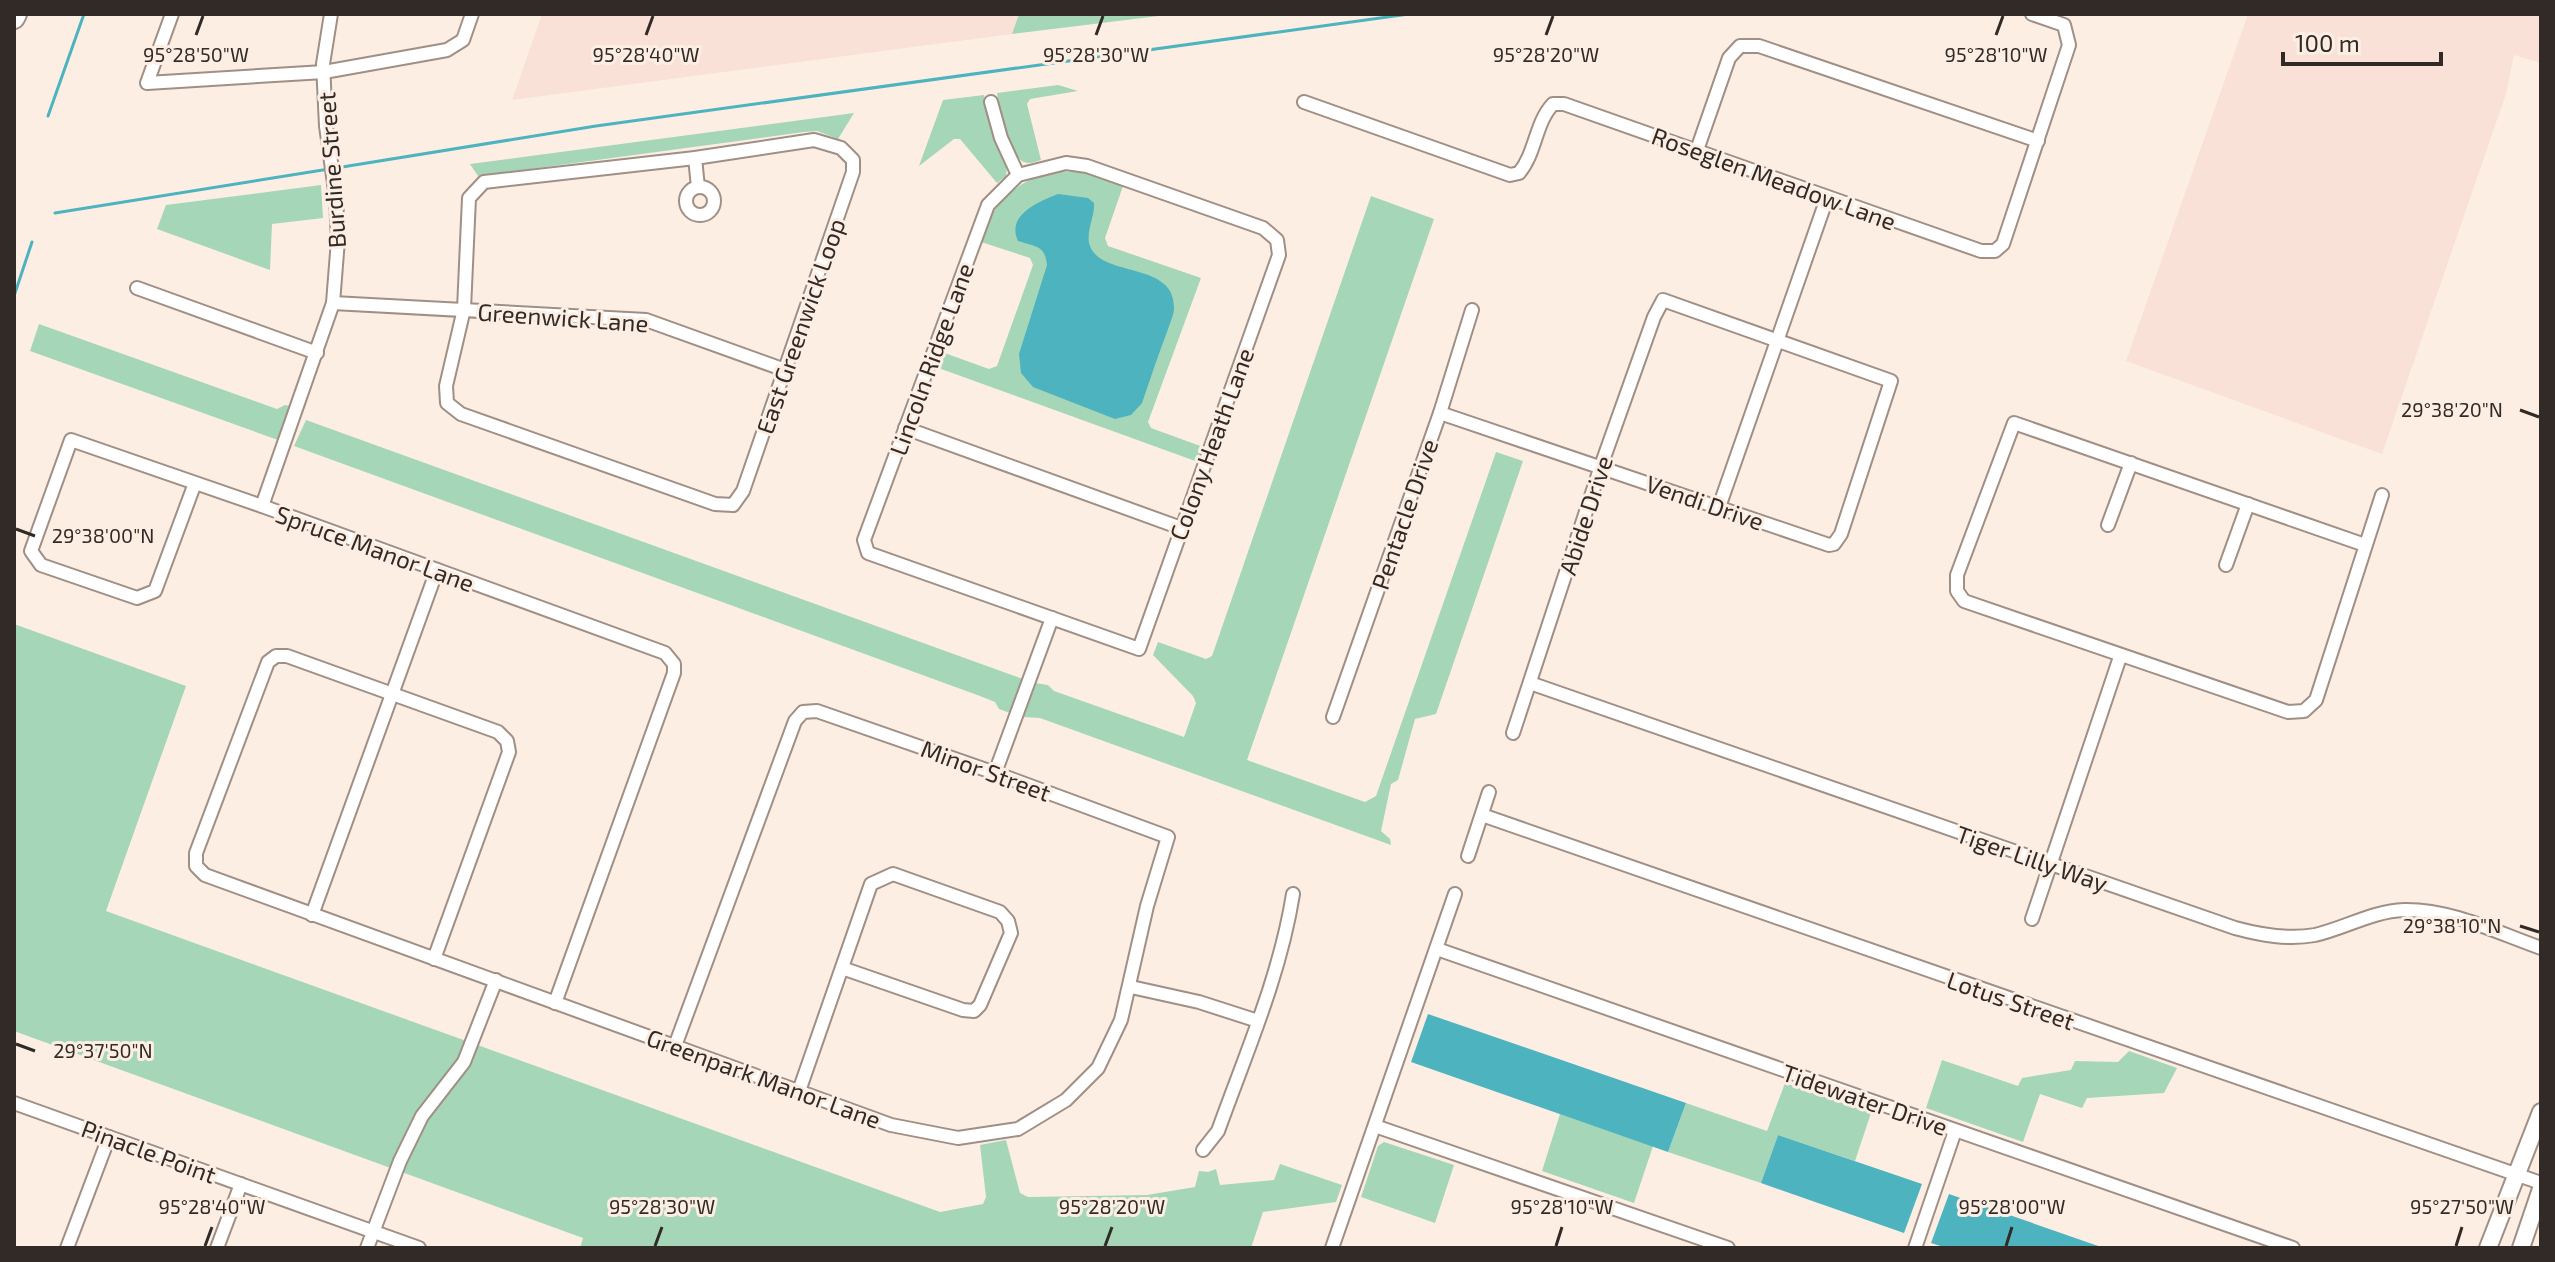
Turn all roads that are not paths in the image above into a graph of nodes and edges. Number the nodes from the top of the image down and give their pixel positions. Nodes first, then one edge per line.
1 (172, 14) edge
2 (331, 14) edge
3 (472, 14) edge
4 (2032, 14) edge
5 (324, 72) junction
6 (991, 102) dead end
7 (1304, 102) dead end
8 (2038, 141) junction
9 (1697, 150) junction
10 (695, 158) junction
11 (1018, 175) junction
12 (698, 187) dead end
13 (1827, 198) junction
14 (137, 288) dead end
15 (333, 303) junction
16 (464, 309) junction
17 (1472, 310) dead end
18 (1778, 339) junction
19 (317, 353) junction
20 (785, 370) junction
21 (1440, 413) junction
22 (905, 428) junction
23 (2131, 463) junction
24 (1601, 466) junction
25 (195, 483) junction
26 (2382, 495) dead end
27 (2248, 504) junction
28 (262, 506) junction
29 (1719, 507) junction
30 (2108, 525) dead end
31 (1181, 528) junction
32 (2365, 545) junction
33 (2226, 565) dead end
34 (437, 570) junction
35 (1052, 618) junction
36 (2120, 657) junction
37 (1530, 683) junction
38 (392, 694) junction
39 (1333, 717) dead end
40 (1513, 733) dead end
41 (995, 773) junction
42 (1489, 792) dead end
43 (1482, 815) junction
44 (1168, 837) joint
45 (1468, 856) dead end
46 (2050, 865) junction
47 (1293, 894) dead end
48 (1455, 894) dead end
49 (312, 915) junction
50 (2032, 919) dead end
51 (2541, 948) edge
52 (1437, 949) junction
53 (434, 959) junction
54 (842, 968) junction
55 (496, 980) junction
56 (1131, 987) junction
57 (555, 1003) junction
58 (1258, 1021) junction
59 (675, 1046) junction
60 (799, 1091) junction
61 (14, 1103) edge
62 (2540, 1118) edge
63 (1375, 1126) junction
64 (1955, 1131) junction
65 (109, 1137) junction
66 (1203, 1150) dead end
67 (2516, 1176) junction
68 (241, 1184) junction
69 (2541, 1186) edge
70 (373, 1231) junction
71 (67, 1248) edge
72 (217, 1248) edge
73 (367, 1248) edge
74 (419, 1248) edge
75 (1332, 1248) edge
76 (1728, 1248) edge
77 (1915, 1248) edge
78 (2293, 1248) edge
79 (2488, 1248) edge
80 (2521, 1248) edge

1 - 5 street
2 - 5 street, Burdine Street
3 - 5 street
4 - 8 street
5 - 15 street, Burdine Street
6 - 11 street
7 - 9 street, Roseglen Meadow Lane
8 - 9 street
8 - 13 street, Roseglen Meadow Lane
9 - 13 street, Roseglen Meadow Lane
10 - 12 street
10 - 16 street
10 - 20 street, East Greenwick Loop
11 - 22 street, Lincoln Ridge Lane
11 - 31 street, Colony Heath Lane
13 - 18 street
14 - 19 street
15 - 16 street, Greenwick Lane
15 - 19 street, Burdine Street
16 - 20 street, Greenwick Lane
16 - 20 street, East Greenwick Loop
17 - 21 street, Pentacle Drive
18 - 24 street, Abide Drive
18 - 29 street
18 - 29 street, Vendi Drive
19 - 28 street, Burdine Street
21 - 24 street, Vendi Drive
21 - 39 street, Pentacle Drive
22 - 31 street
22 - 35 street, Lincoln Ridge Lane
23 - 27 street
23 - 30 street
23 - 36 street
24 - 29 street, Vendi Drive
24 - 37 street, Abide Drive
25 - 25 street, Spruce Manor Lane
25 - 28 street, Spruce Manor Lane
26 - 32 street
27 - 32 street
27 - 33 street
28 - 34 street, Spruce Manor Lane
31 - 35 street, Colony Heath Lane
32 - 36 street
34 - 38 street
34 - 57 street, Spruce Manor Lane
35 - 41 street
36 - 46 street
37 - 40 street, Abide Drive
37 - 46 street, Tiger Lilly Way
38 - 49 street
38 - 49 street, Greenpark Manor Lane
38 - 53 street
41 - 44 street, Minor Street
41 - 59 street, Minor Street
42 - 43 street
43 - 45 street
43 - 67 street, Lotus Street
44 - 56 street, Greenpark Manor Lane
46 - 50 street
46 - 51 street, Tiger Lilly Way
47 - 58 street
48 - 52 street
49 - 53 street, Greenpark Manor Lane
52 - 63 street
52 - 64 street, Tidewater Drive
53 - 55 street, Greenpark Manor Lane
54 - 54 street
54 - 60 street
55 - 57 street, Greenpark Manor Lane
55 - 70 street
56 - 58 street
56 - 60 street, Greenpark Manor Lane
57 - 59 street, Greenpark Manor Lane
58 - 66 street
59 - 60 street, Greenpark Manor Lane
61 - 65 street, Pinacle Point
62 - 67 main road
63 - 75 street
63 - 76 street
64 - 77 street
64 - 78 street, Tidewater Drive
65 - 68 street, Pinacle Point
65 - 71 street
67 - 69 street, Lotus Street
67 - 79 main road
68 - 70 street, Pinacle Point
68 - 72 street
69 - 80 main road
70 - 73 street
70 - 74 street, Pinacle Point

